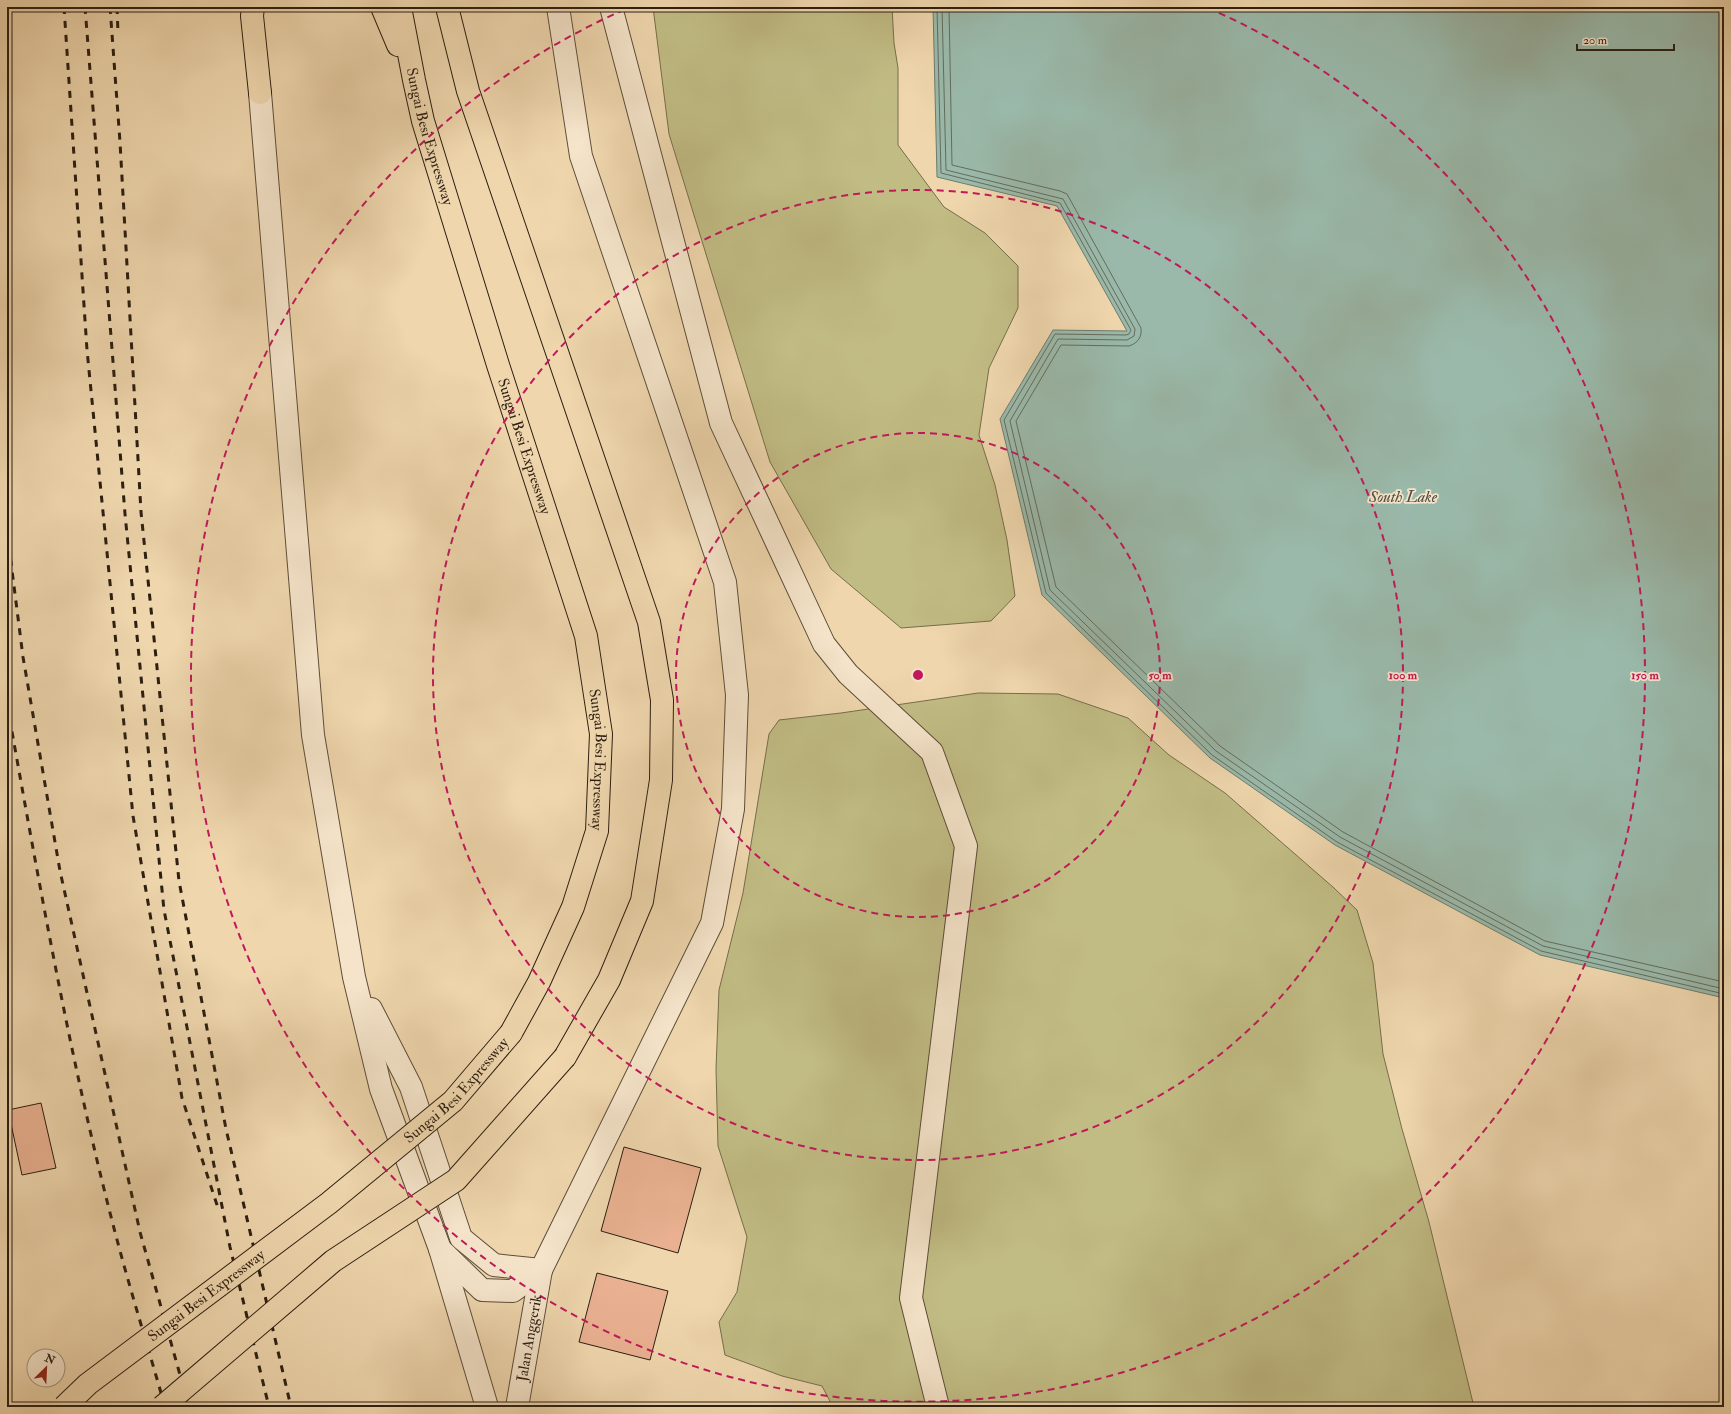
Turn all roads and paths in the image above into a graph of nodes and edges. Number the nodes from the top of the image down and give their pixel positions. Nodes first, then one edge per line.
1 (253, 7) edge
2 (265, 7) edge
3 (382, 7) edge
4 (400, 7) edge
5 (447, 7) edge
6 (558, 7) edge
7 (611, 7) edge
8 (414, 80) junction
9 (260, 93) junction
10 (354, 977) junction
11 (440, 1250) junction
12 (541, 1270) junction
13 (64, 1407) edge
14 (162, 1407) edge
15 (487, 1407) edge
16 (517, 1407) edge
17 (938, 1407) edge

1 - 9 highway
2 - 9 highway
3 - 8 highway
4 - 8 highway, Sungai Besi Expressway
5 - 14 highway, bridge
6 - 12 street
7 - 17 street
8 - 13 highway, Sungai Besi Expressway, bridge
9 - 10 street
10 - 11 street
10 - 12 street
11 - 12 street
11 - 15 street
12 - 16 street, Jalan Anggerik

